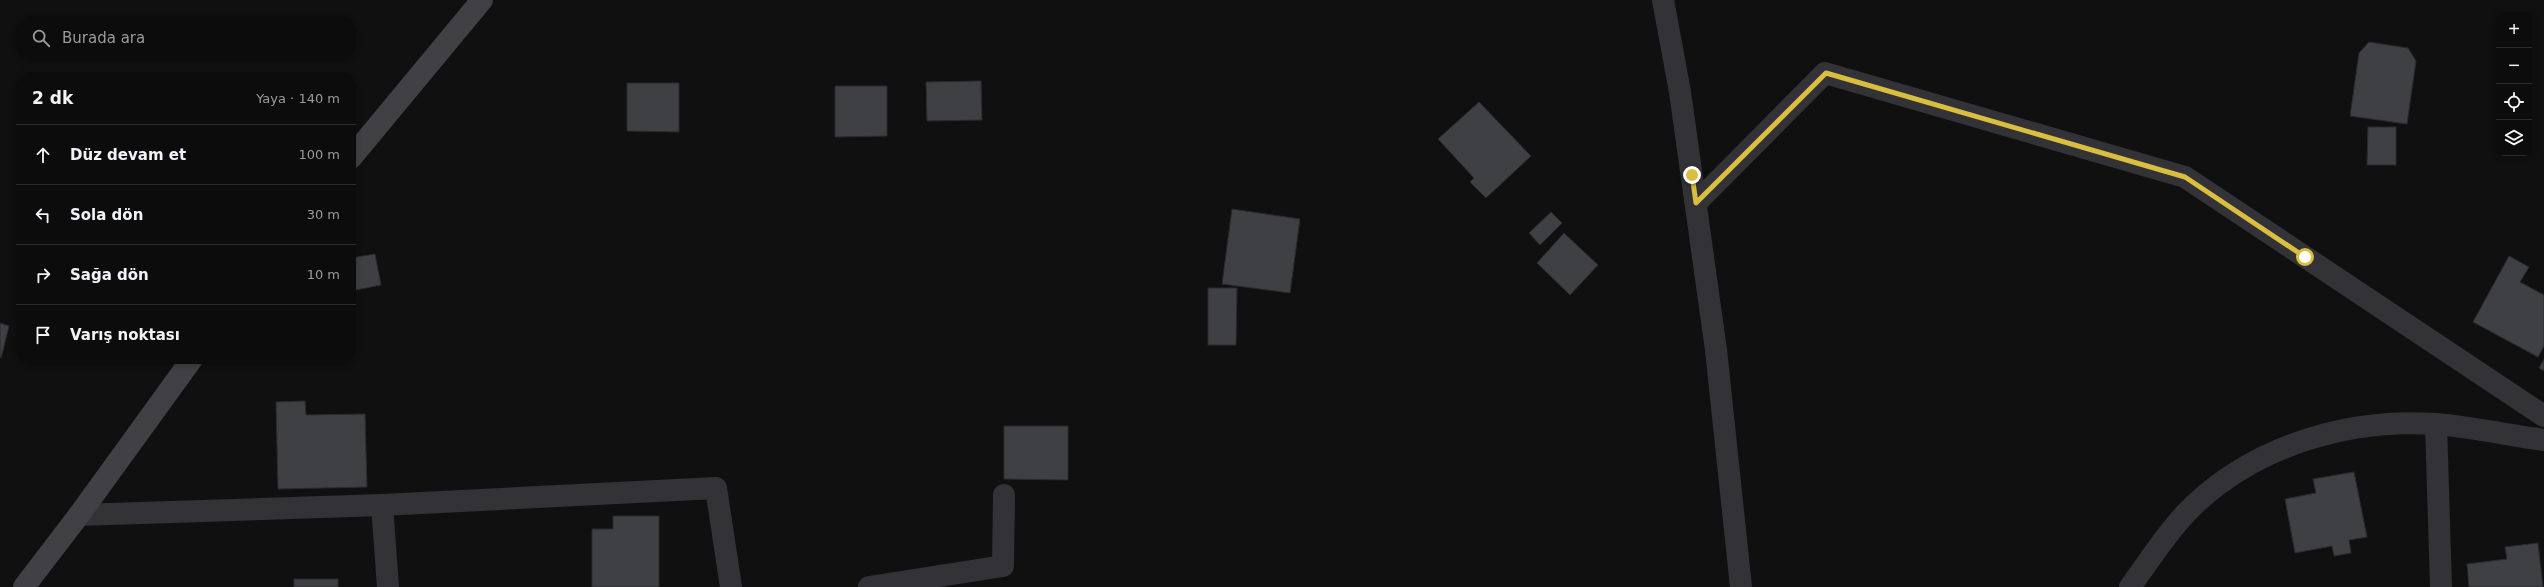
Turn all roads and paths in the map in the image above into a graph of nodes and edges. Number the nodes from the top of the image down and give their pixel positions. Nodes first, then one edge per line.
1 (482, 0) edge
2 (1663, 0) edge
3 (356, 152) edge
4 (1696, 203) junction
5 (188, 364) edge
6 (2544, 416) edge
7 (2436, 424) junction
8 (2544, 440) edge
9 (1004, 495) dead end
10 (382, 505) junction
11 (79, 515) junction
12 (24, 587) edge
13 (388, 587) edge
14 (731, 587) edge
15 (869, 587) edge
16 (1741, 587) edge
17 (2130, 587) edge
18 (2441, 587) edge

1 - 3 main road
2 - 4 street
4 - 6 street
4 - 16 street
5 - 11 main road
7 - 8 street
7 - 17 street
7 - 18 street
9 - 15 street
10 - 11 street
10 - 13 street
10 - 14 street
11 - 12 main road

